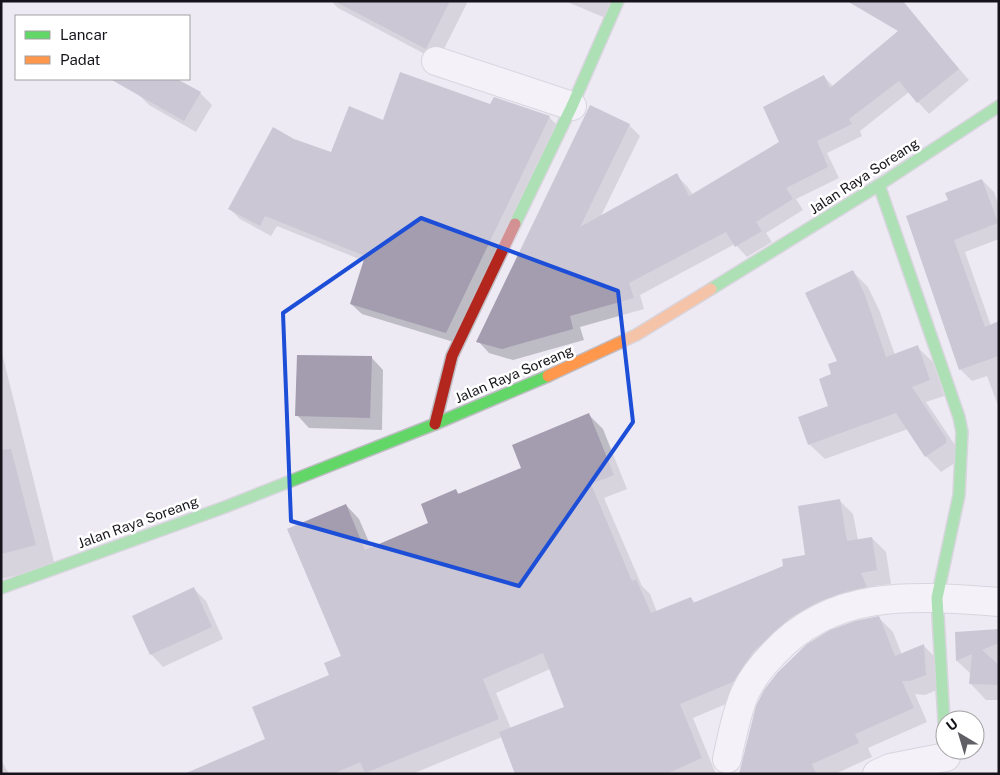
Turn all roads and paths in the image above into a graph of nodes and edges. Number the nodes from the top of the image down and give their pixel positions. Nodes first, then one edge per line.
1 (618, 1) edge
2 (436, 61) dead end
3 (572, 106) junction
4 (999, 106) edge
5 (879, 185) junction
6 (435, 424) junction
7 (1, 588) edge
8 (937, 598) junction
9 (999, 602) edge
10 (943, 710) edge
11 (726, 758) dead end
12 (935, 758) edge
13 (877, 774) edge

1 - 3 main road
2 - 3 street
3 - 6 main road
4 - 5 main road, Jalan Raya Soreang
5 - 6 main road, Jalan Raya Soreang
5 - 8 main road
6 - 7 main road, Jalan Raya Soreang
8 - 9 street
8 - 10 main road
8 - 11 street
12 - 13 street

